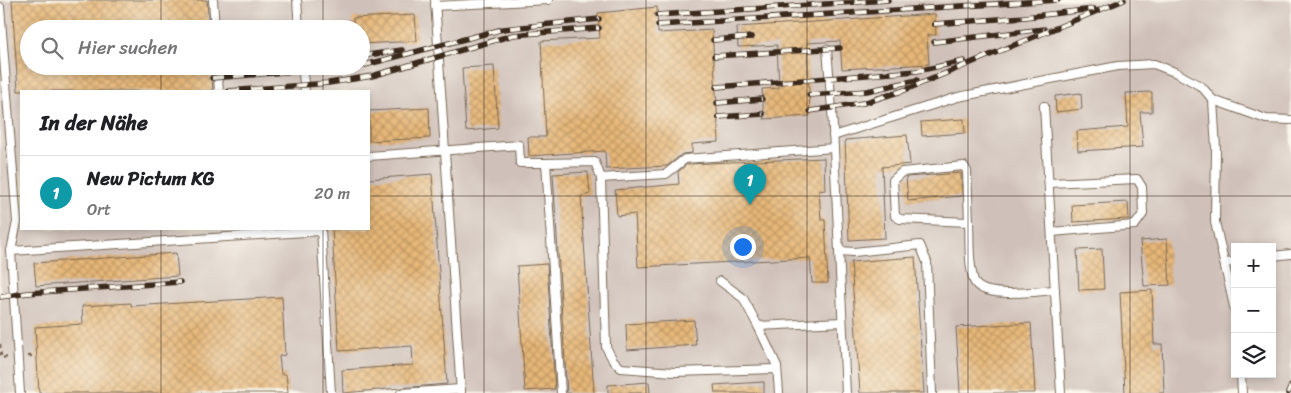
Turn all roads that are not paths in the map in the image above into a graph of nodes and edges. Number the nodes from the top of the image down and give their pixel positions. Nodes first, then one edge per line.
1 (213, 0) edge
2 (297, 0) edge
3 (548, 0) edge
4 (435, 3) edge
5 (0, 7) edge
6 (214, 20) edge
7 (298, 20) edge
8 (827, 49) dead end
9 (218, 75) edge
10 (303, 75) edge
11 (219, 90) edge
12 (305, 90) edge
13 (1213, 100) junction
14 (1044, 106) dead end
15 (1291, 120) edge
16 (833, 136) junction
17 (834, 148) junction
18 (444, 151) junction
19 (370, 156) edge
20 (546, 163) junction
21 (601, 178) junction
22 (1049, 183) junction
23 (969, 222) junction
24 (321, 230) edge
25 (1052, 232) junction
26 (228, 233) edge
27 (11, 251) junction
28 (839, 251) junction
29 (1291, 254) edge
30 (1276, 256) edge
31 (1231, 262) edge
32 (1225, 263) junction
33 (720, 281) dead end
34 (1055, 290) junction
35 (1231, 292) edge
36 (842, 322) junction
37 (758, 326) junction
38 (777, 369) junction
39 (1241, 378) edge
40 (461, 391) edge
41 (20, 393) edge
42 (331, 393) edge
43 (401, 393) edge
44 (561, 393) edge
45 (779, 393) edge
46 (846, 393) edge
47 (932, 393) edge
48 (1061, 393) edge
49 (1242, 393) edge

1 - 6 lane
2 - 7 lane
3 - 4 lane
4 - 18 lane
5 - 27 lane
8 - 16 lane
9 - 11 lane
10 - 12 lane
13 - 15 lane
13 - 16 lane
13 - 32 lane
14 - 22 lane
16 - 17 lane
17 - 21 lane
17 - 28 lane
18 - 19 lane
18 - 20 lane
18 - 40 lane
20 - 21 lane
20 - 44 lane
21 - 38 lane
22 - 25 lane
22 - 25 lane
23 - 23 lane
23 - 34 lane
24 - 26 lane
24 - 42 lane
25 - 34 lane
26 - 27 lane
27 - 41 lane
28 - 36 lane
28 - 47 lane
29 - 30 lane
31 - 32 lane
32 - 35 lane
33 - 37 lane
34 - 48 lane
36 - 37 lane
36 - 46 lane
37 - 38 lane
38 - 45 lane
39 - 49 lane
40 - 43 lane

